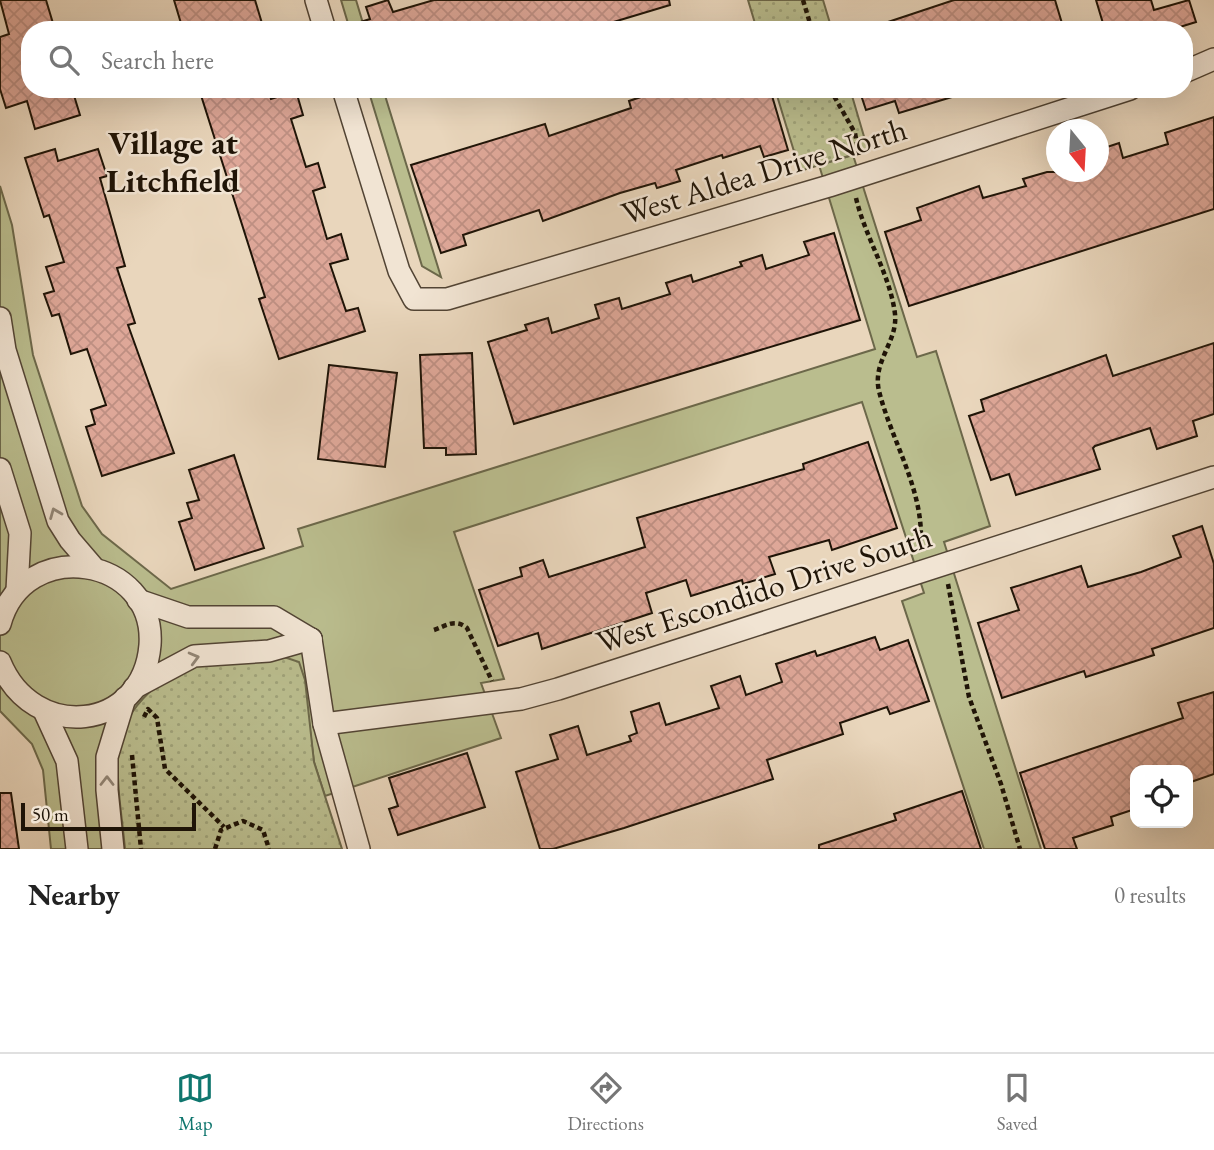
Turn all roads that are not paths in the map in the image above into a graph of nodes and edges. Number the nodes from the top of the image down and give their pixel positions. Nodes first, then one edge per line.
1 (316, 0) edge
2 (322, 21) edge
3 (1214, 59) edge
4 (1193, 68) edge
5 (346, 98) edge
6 (1102, 98) edge
7 (0, 318) edge
8 (0, 469) edge
9 (1214, 477) edge
10 (94, 568) junction
11 (18, 590) junction
12 (138, 600) junction
13 (0, 624) edge
14 (311, 639) junction
15 (0, 662) edge
16 (129, 693) junction
17 (45, 713) junction
18 (324, 724) junction
19 (77, 849) edge
20 (114, 849) edge
21 (359, 849) edge

1 - 2 street
3 - 4 street
5 - 6 street, West Aldea Drive North
10 -> 7 street
8 - 11 street
9 - 18 street, West Escondido Drive South
10 - 11 street
10 - 12 street
11 - 13 street
12 - 14 street
12 - 16 street
16 -> 14 street
14 - 18 street
15 - 17 street
16 - 17 street
20 -> 16 street
17 - 19 street
18 - 21 street

